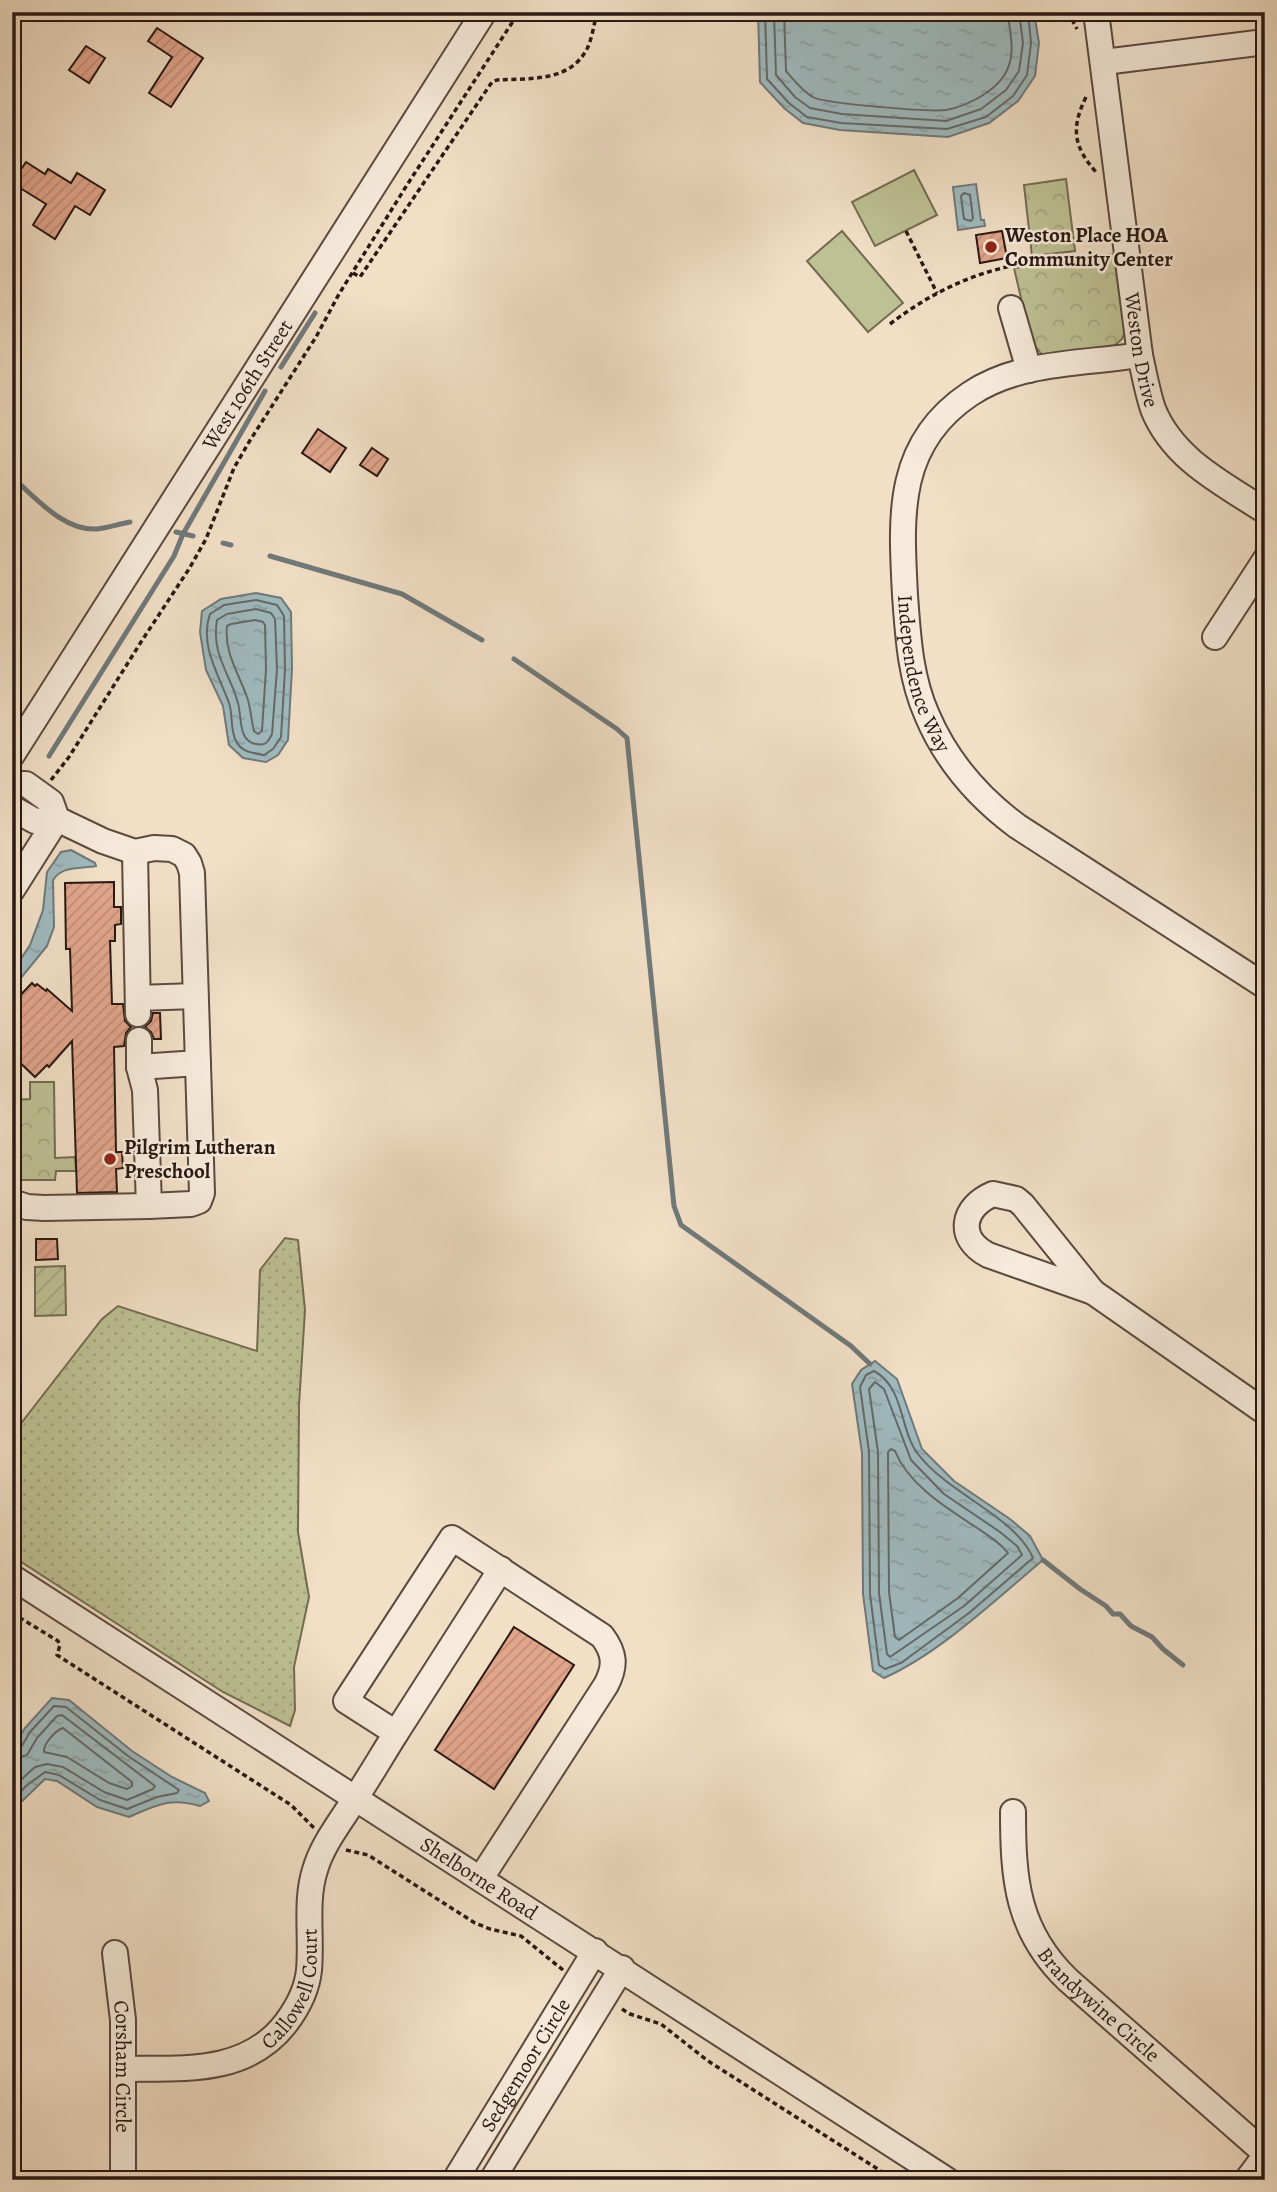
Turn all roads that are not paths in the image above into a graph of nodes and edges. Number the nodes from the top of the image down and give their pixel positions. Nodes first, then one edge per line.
1 (484, 12) edge
2 (1096, 12) edge
3 (1265, 42) edge
4 (1104, 62) junction
5 (1011, 308) dead end
6 (1140, 355) junction
7 (1029, 370) junction
8 (1265, 511) edge
9 (1265, 560) edge
10 (1215, 637) dead end
11 (12, 755) edge
12 (12, 784) edge
13 (12, 808) edge
14 (57, 819) junction
15 (135, 852) junction
16 (12, 890) edge
17 (1265, 986) edge
18 (195, 996) junction
19 (139, 1040) dead end
20 (198, 1063) junction
21 (139, 1067) junction
22 (12, 1202) edge
23 (149, 1206) junction
24 (1093, 1292) junction
25 (1265, 1412) edge
26 (501, 1569) junction
27 (12, 1577) edge
28 (396, 1732) junction
29 (356, 1797) junction
30 (1013, 1812) dead end
31 (481, 1878) junction
32 (595, 1951) junction
33 (115, 1953) dead end
34 (622, 1968) junction
35 (532, 2054) junction
36 (124, 2069) junction
37 (559, 2071) junction
38 (1265, 2155) edge
39 (123, 2180) edge
40 (455, 2180) edge
41 (492, 2180) edge
42 (947, 2180) edge
43 (1247, 2180) edge

1 - 11 street, West 106th Street
2 - 4 street, Weston Drive
3 - 4 street
4 - 6 street, Weston Drive
5 - 7 street
6 - 7 street, Independence Way
6 - 8 street, Weston Drive
7 - 17 street, Independence Way
9 - 10 street
12 - 14 street
13 - 14 street
14 - 15 street
14 - 16 street
15 - 18 street
15 - 18 street
18 - 20 street
19 - 21 street
20 - 21 street
20 - 23 street
21 - 23 street
22 - 23 street
24 - 24 street
24 - 25 street
26 - 28 street, Callowell Court
26 - 28 street
26 - 31 street
27 - 29 street, Shelborne Road
28 - 29 street, Callowell Court
29 - 31 street, Shelborne Road
29 - 36 street, Callowell Court
30 - 38 street, Brandywine Circle
31 - 32 street, Shelborne Road
32 - 34 street, Shelborne Road
32 - 35 street, Sedgemoor Circle
33 - 36 street, Corsham Circle
34 - 37 street, Sedgemoor Circle
34 - 42 street, Shelborne Road
35 - 37 street
35 - 40 street, Sedgemoor Circle
36 - 39 street, Corsham Circle
37 - 41 street, Sedgemoor Circle
38 - 43 street

